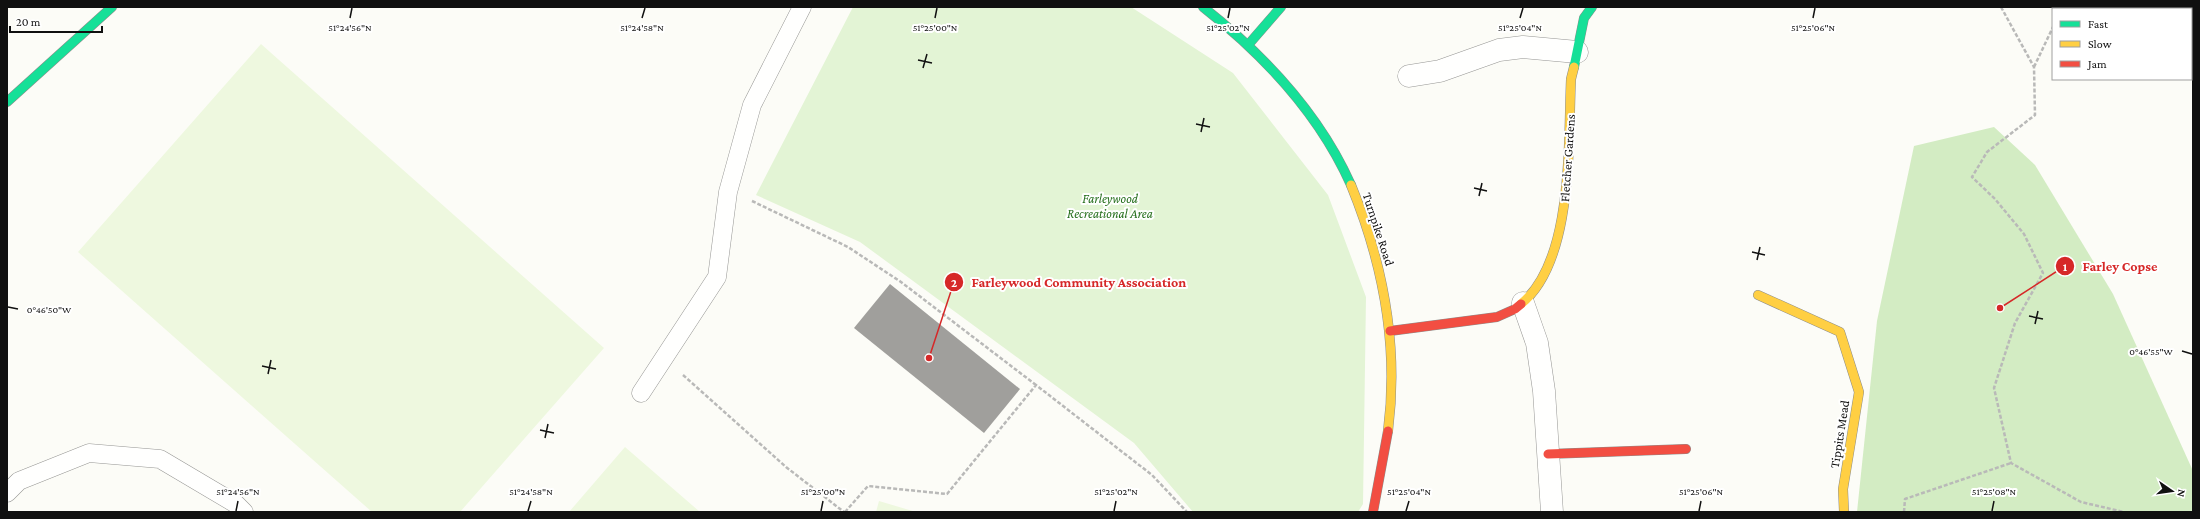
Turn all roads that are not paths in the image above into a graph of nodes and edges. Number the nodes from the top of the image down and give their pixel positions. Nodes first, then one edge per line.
1 (112, 7) edge
2 (802, 7) edge
3 (1203, 7) edge
4 (1281, 7) edge
5 (1592, 7) edge
6 (1248, 45) junction
7 (1577, 52) junction
8 (1409, 76) dead end
9 (7, 102) edge
10 (1758, 295) dead end
11 (1523, 303) junction
12 (1390, 331) junction
13 (640, 393) dead end
14 (1686, 449) dead end
15 (1548, 454) junction
16 (7, 493) edge
17 (244, 512) edge
18 (1373, 512) edge
19 (1552, 512) edge
20 (1844, 512) edge

1 - 9 street
2 - 13 lane
3 - 6 street, Turnpike Road
4 - 6 street
5 - 7 street, Fletcher Gardens
6 - 12 street, Turnpike Road
7 - 8 street
7 - 11 street, Fletcher Gardens
10 - 20 street, Tippits Mead
11 - 12 street, Fletcher Gardens
11 - 15 street
12 - 18 street, Turnpike Road
14 - 15 street
15 - 19 street
16 - 17 lane

